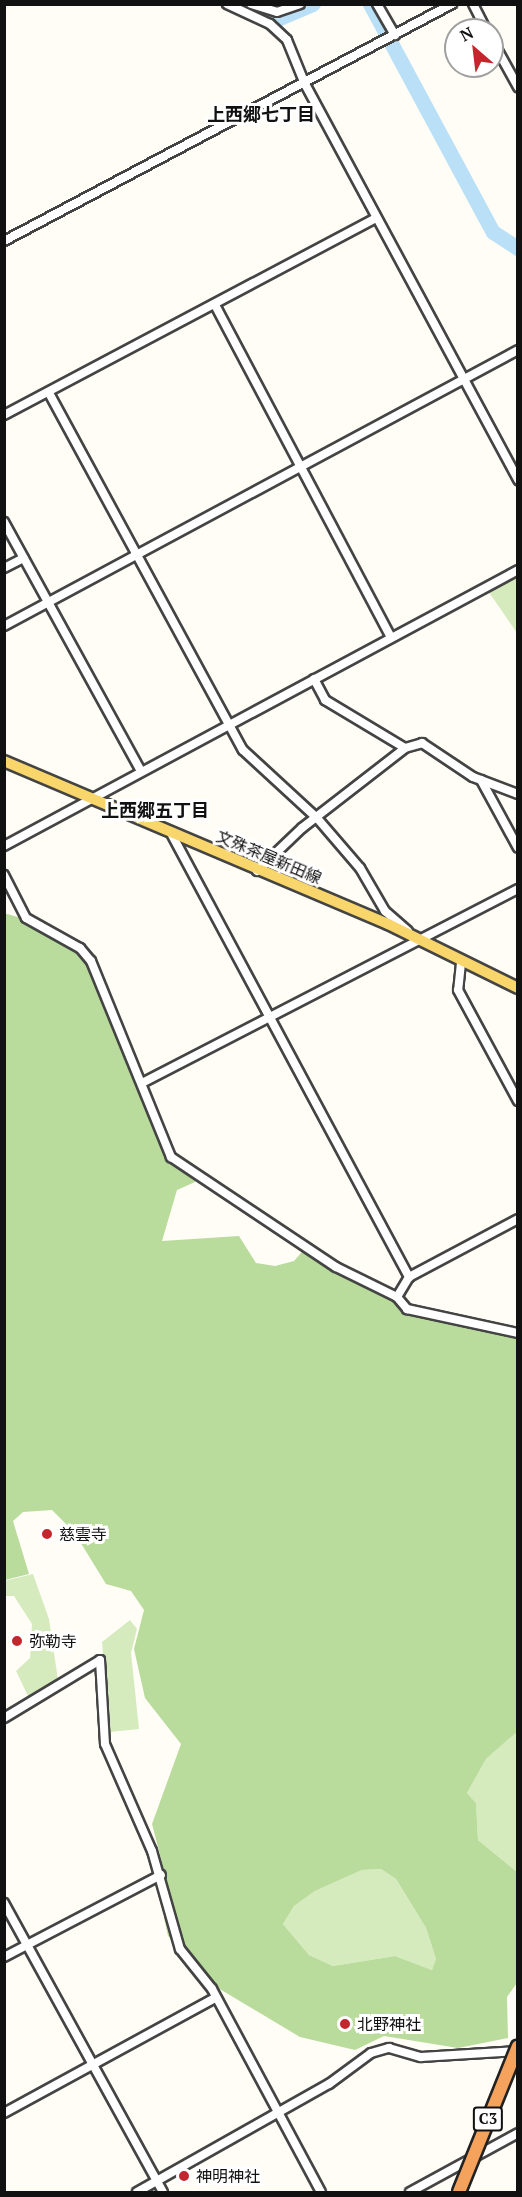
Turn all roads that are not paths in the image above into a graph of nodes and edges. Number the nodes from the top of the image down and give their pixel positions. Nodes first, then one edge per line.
1 (227, 4) edge
2 (251, 4) edge
3 (300, 4) edge
4 (377, 4) edge
5 (452, 4) edge
6 (473, 4) edge
7 (480, 18) edge
8 (395, 35) junction
9 (504, 62) edge
10 (305, 84) junction
11 (518, 87) edge
12 (376, 218) junction
13 (4, 241) edge
14 (214, 305) junction
15 (518, 350) edge
16 (463, 380) junction
17 (49, 393) junction
18 (4, 415) edge
19 (300, 467) junction
20 (518, 480) edge
21 (4, 522) edge
22 (135, 556) junction
23 (24, 558) junction
24 (4, 568) edge
25 (518, 570) edge
26 (49, 602) junction
27 (4, 626) edge
28 (390, 636) junction
29 (314, 679) junction
30 (227, 726) junction
31 (405, 748) junction
32 (4, 761) edge
33 (141, 771) junction
34 (481, 780) junction
35 (518, 794) edge
36 (92, 800) junction
37 (317, 818) junction
38 (172, 835) junction
39 (4, 846) edge
40 (518, 848) edge
41 (257, 871) junction
42 (4, 875) edge
43 (518, 889) edge
44 (416, 939) junction
45 (461, 963) junction
46 (518, 988) edge
47 (272, 1016) junction
48 (142, 1083) junction
49 (518, 1101) edge
50 (518, 1219) edge
51 (409, 1277) junction
52 (397, 1297) junction
53 (518, 1333) edge
54 (4, 1718) edge
55 (161, 1875) junction
56 (4, 1903) edge
57 (27, 1944) junction
58 (4, 1957) edge
59 (215, 1998) junction
60 (518, 2046) edge
61 (518, 2051) edge
62 (93, 2063) junction
63 (4, 2113) edge
64 (277, 2114) junction
65 (518, 2133) edge
66 (157, 2181) junction
67 (137, 2193) edge
68 (163, 2193) edge
69 (321, 2193) edge
70 (410, 2193) edge
71 (459, 2193) edge

1 - 10 street
2 - 3 street
4 - 8 street
5 - 8 street
6 - 7 street
8 - 10 street
9 - 11 street
10 - 12 street
10 - 13 street
12 - 14 street
12 - 16 street
14 - 17 street
14 - 19 street
15 - 16 street
16 - 19 street
16 - 20 street
17 - 18 street
17 - 22 street
19 - 22 street
19 - 28 street
21 - 23 street
22 - 26 street
22 - 30 street
23 - 24 street
23 - 26 street
25 - 28 street
26 - 27 street
26 - 33 street
28 - 29 street
29 - 30 street
29 - 31 street
30 - 33 street
30 - 37 street
31 - 34 street
31 - 37 street
32 - 36 main road, 文殊茶屋新田線
33 - 36 street
34 - 35 street
34 - 40 street
36 - 38 main road, 文殊茶屋新田線
36 - 39 street
37 - 41 street
37 - 44 street
38 - 41 main road, 文殊茶屋新田線
38 - 47 street
41 - 44 main road, 文殊茶屋新田線
42 - 48 street
43 - 44 street
44 - 45 main road, 文殊茶屋新田線
44 - 47 street
45 - 46 main road, 文殊茶屋新田線
45 - 49 street
47 - 48 street
47 - 51 street
48 - 52 street
50 - 51 street
51 - 52 street
52 - 53 street
54 - 55 street
55 - 57 street
55 - 59 street
56 - 57 street
57 - 58 street
57 - 62 street
59 - 62 street
59 - 64 street
60 - 71 highway, C3, bridge
61 - 64 street
62 - 63 street
62 - 66 street
64 - 66 street
64 - 69 street
65 - 70 street
66 - 67 street
66 - 68 street

